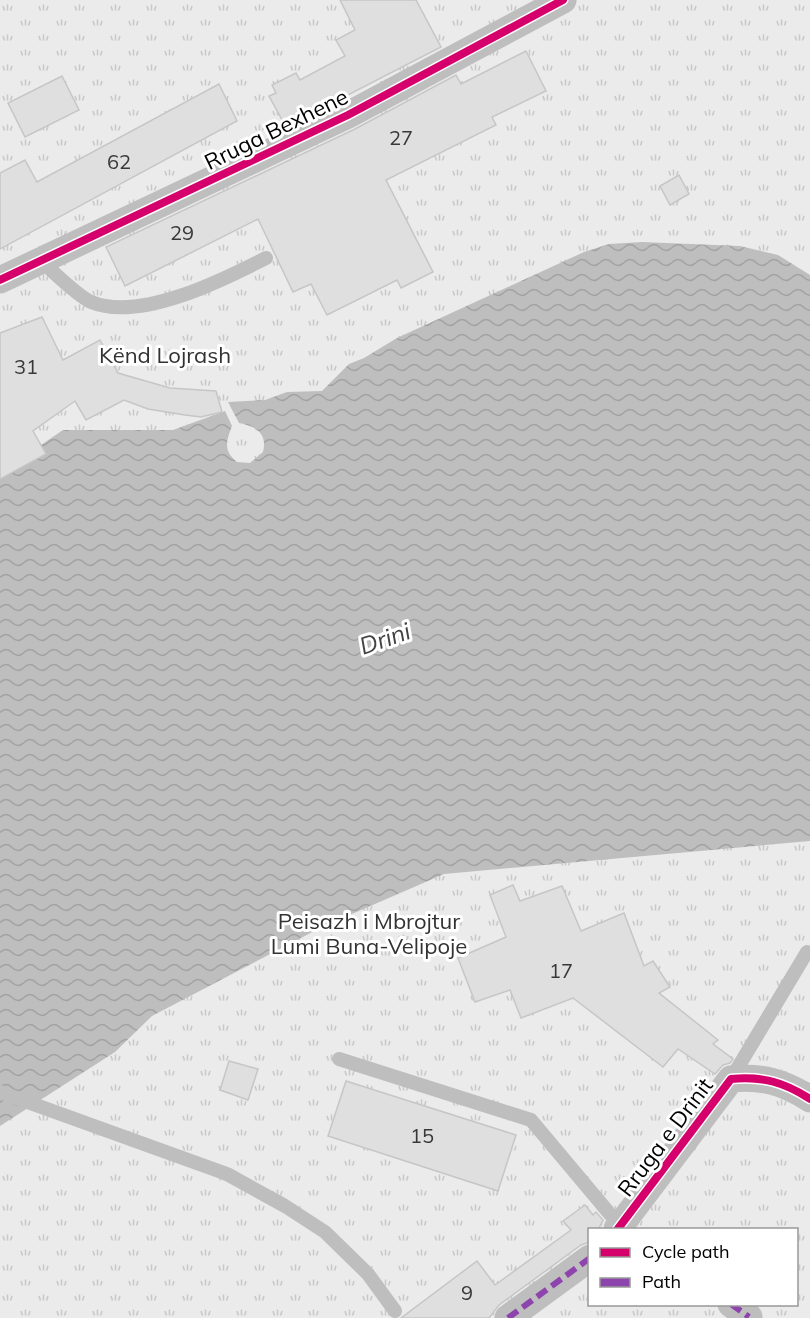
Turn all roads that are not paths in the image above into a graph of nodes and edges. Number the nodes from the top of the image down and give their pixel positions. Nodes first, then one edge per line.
1 (562, 0) edge
2 (266, 258) dead end
3 (41, 261) junction
4 (0, 280) edge
5 (807, 952) dead end
6 (339, 1059) dead end
7 (730, 1079) junction
8 (0, 1092) edge
9 (810, 1099) edge
10 (621, 1228) edge
11 (588, 1259) edge
12 (395, 1311) dead end
13 (508, 1318) edge

1 - 3 street, Rruga Bexhene
2 - 3 lane
3 - 4 street, Rruga Bexhene
5 - 7 lane
6 - 10 lane
7 - 9 street, Rruga e Drinit
7 - 10 street, Rruga e Drinit
8 - 12 lane
11 - 13 street

